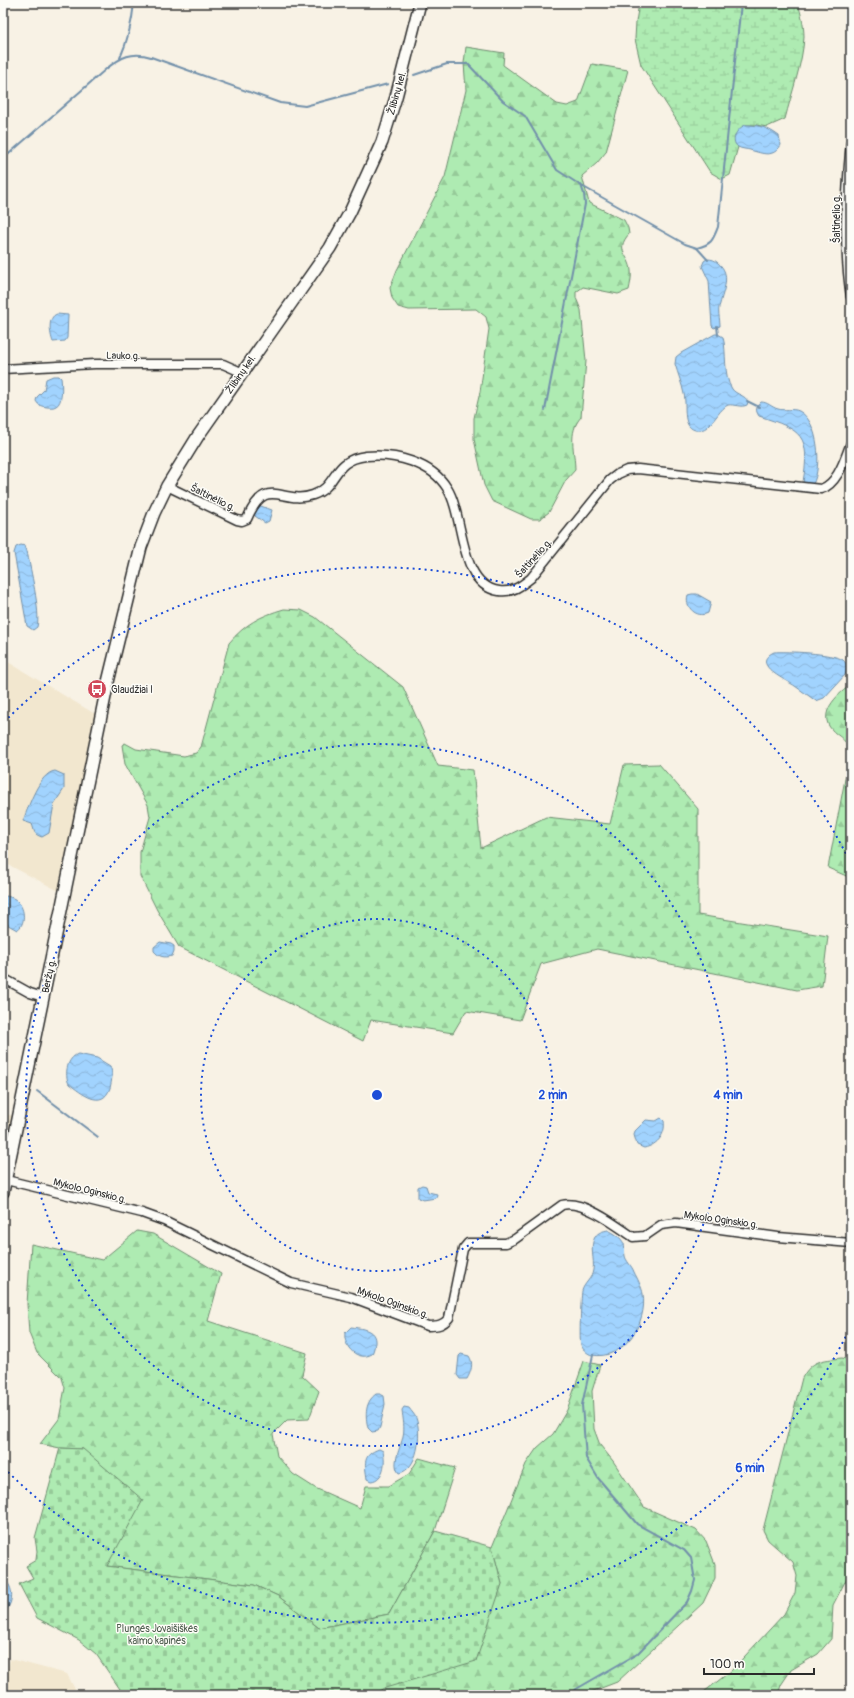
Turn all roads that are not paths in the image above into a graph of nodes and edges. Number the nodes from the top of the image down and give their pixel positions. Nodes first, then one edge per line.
1 (420, 3) edge
2 (851, 142) edge
3 (851, 297) edge
4 (3, 369) edge
5 (241, 372) junction
6 (851, 443) edge
7 (168, 486) junction
8 (92, 760) joint
9 (3, 978) edge
10 (43, 997) junction
11 (6, 1180) junction
12 (3, 1192) edge
13 (851, 1243) edge

1 - 5 main road, Žlibinų kel.
2 - 3 street, Šaltinėlio g.
4 - 5 street, Lauko g.
5 - 7 main road, Žlibinų kel.
6 - 7 street, Šaltinėlio g.
7 - 8 main road, Žlibinų kel.
8 - 10 main road, Beržų g.
9 - 10 street
10 - 11 main road, Beržų g.
11 - 12 main road, Beržų g.
11 - 13 street, Mykolo Oginskio g.

